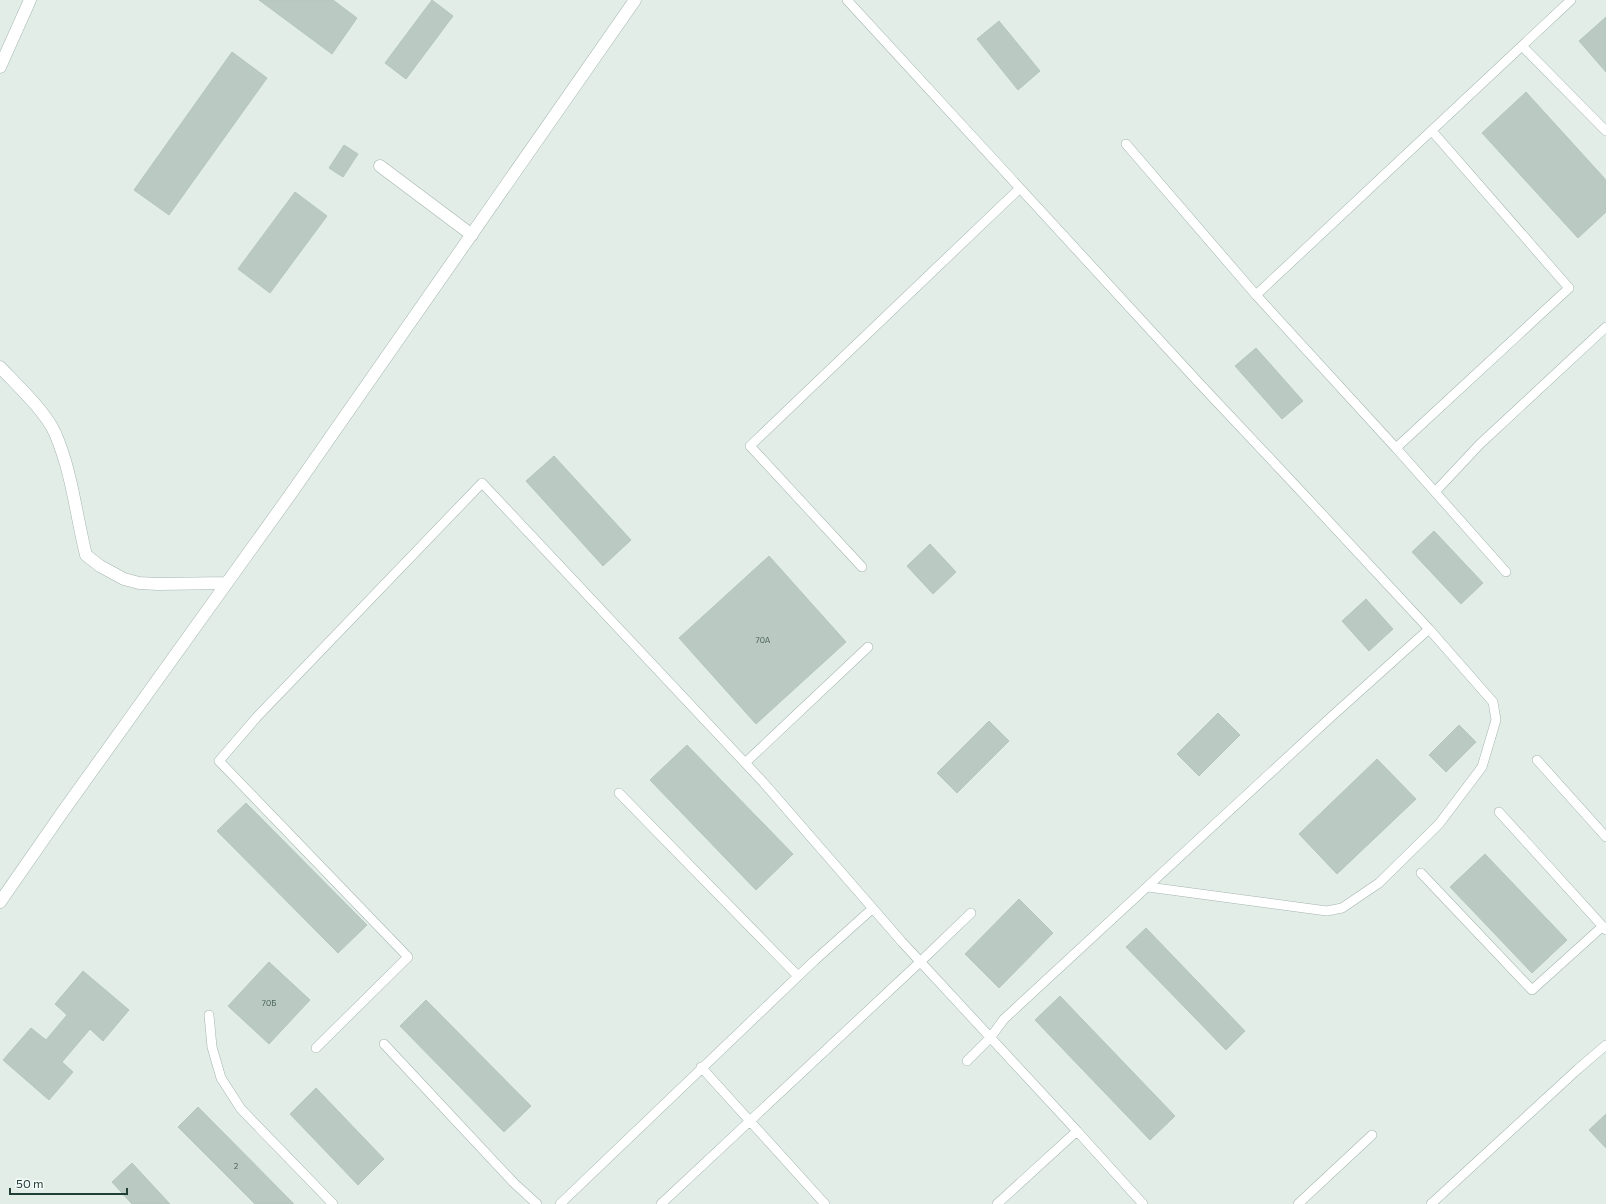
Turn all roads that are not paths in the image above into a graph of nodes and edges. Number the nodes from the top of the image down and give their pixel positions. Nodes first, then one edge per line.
1 (30, 0) edge
2 (635, 0) edge
3 (847, 0) edge
4 (1571, 0) edge
5 (1522, 46) junction
6 (0, 67) edge
7 (1432, 131) junction
8 (1606, 131) edge
9 (1126, 144) dead end
10 (380, 166) dead end
11 (1020, 188) junction
12 (472, 235) junction
13 (1256, 295) junction
14 (1606, 327) edge
15 (0, 367) edge
16 (1396, 448) junction
17 (1435, 492) junction
18 (862, 567) dead end
19 (1506, 572) dead end
20 (227, 583) junction
21 (1428, 630) junction
22 (868, 647) dead end
23 (1537, 760) dead end
24 (745, 762) junction
25 (619, 793) dead end
26 (1499, 812) dead end
27 (1606, 836) edge
28 (1421, 873) dead end
29 (1148, 887) junction
30 (0, 902) edge
31 (872, 909) junction
32 (971, 913) dead end
33 (1604, 928) edge
34 (920, 962) junction
35 (798, 976) junction
36 (209, 1015) dead end
37 (990, 1038) junction
38 (384, 1044) dead end
39 (1606, 1045) edge
40 (316, 1048) dead end
41 (967, 1061) dead end
42 (701, 1067) junction
43 (750, 1122) junction
44 (1077, 1131) junction
45 (1372, 1135) dead end
46 (821, 1203) edge
47 (333, 1204) edge
48 (537, 1204) edge
49 (560, 1204) edge
50 (661, 1204) edge
51 (997, 1204) edge
52 (1143, 1204) edge
53 (1298, 1204) edge
54 (1431, 1204) edge

1 - 6 street
2 - 12 street
3 - 11 lane
4 - 5 lane
5 - 7 lane
5 - 8 lane
7 - 13 lane
7 - 16 lane
9 - 13 lane
10 - 12 street
11 - 18 lane
11 - 21 lane
12 - 20 street
13 - 16 lane
14 - 17 lane
15 - 20 street
16 - 17 lane
17 - 19 lane
20 - 30 street
21 - 29 lane
21 - 29 lane
22 - 24 lane
23 - 27 lane
24 - 31 lane
24 - 40 lane
25 - 35 lane
26 - 33 lane
28 - 33 lane
29 - 37 lane
31 - 34 lane
31 - 35 lane
32 - 34 lane
34 - 37 lane
34 - 43 lane
35 - 42 lane
36 - 47 lane
37 - 41 lane
37 - 44 lane
38 - 48 lane
39 - 54 lane
42 - 43 lane
42 - 49 lane
43 - 46 lane
43 - 50 lane
44 - 51 lane
44 - 52 lane
45 - 53 lane

